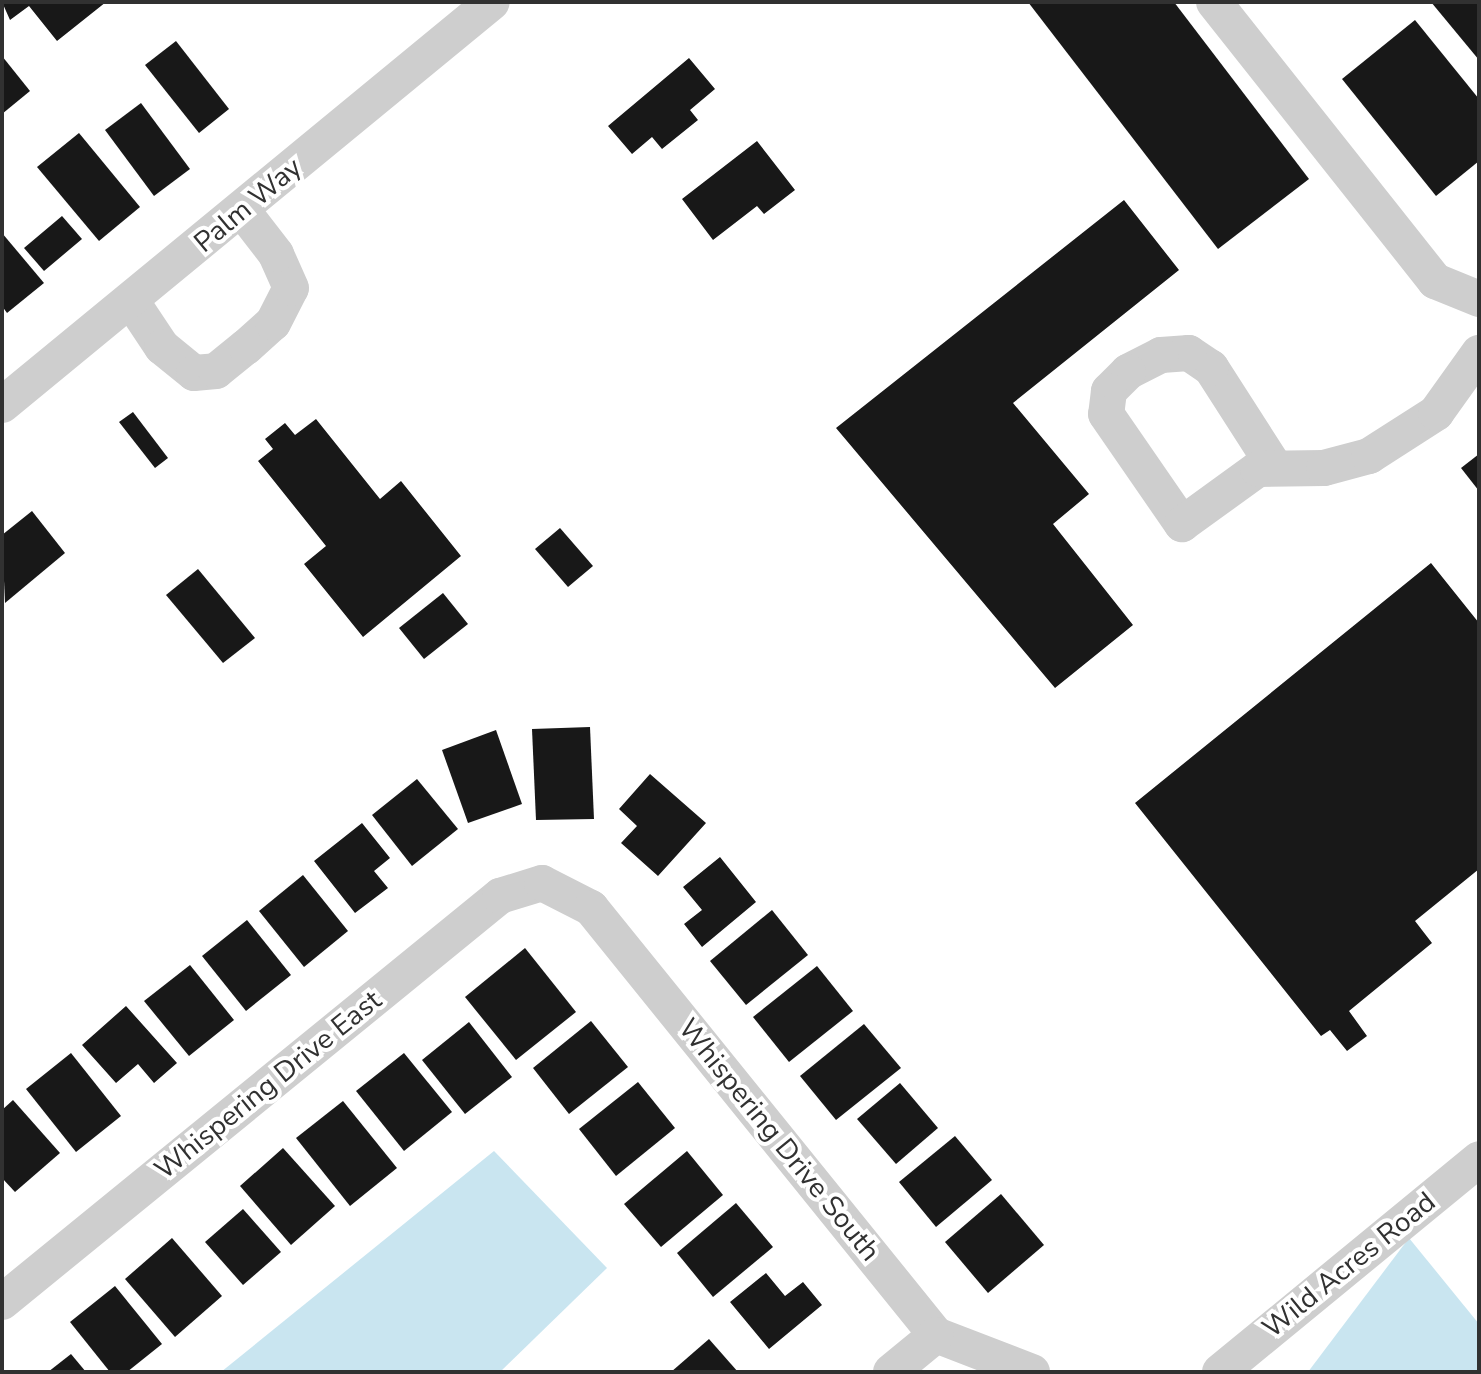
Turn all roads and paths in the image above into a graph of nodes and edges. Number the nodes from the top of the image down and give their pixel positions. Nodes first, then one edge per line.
1 (492, 2) edge
2 (1214, 2) edge
3 (242, 210) junction
4 (1479, 299) edge
5 (132, 302) junction
6 (1479, 353) edge
7 (2, 405) edge
8 (1274, 466) junction
9 (542, 883) joint
10 (1479, 1159) edge
11 (2, 1302) edge
12 (936, 1335) junction
13 (891, 1372) edge
14 (1032, 1372) edge
15 (1220, 1372) edge

1 - 3 street, Palm Way
2 - 4 street
3 - 5 street, Palm Way
3 - 5 street
5 - 7 street, Palm Way
6 - 8 street
8 - 8 street
9 - 11 street, Whispering Drive East
9 - 12 street, Whispering Drive South
10 - 15 street, Wild Acres Road
12 - 13 street
12 - 14 street, Whispering Drive South

